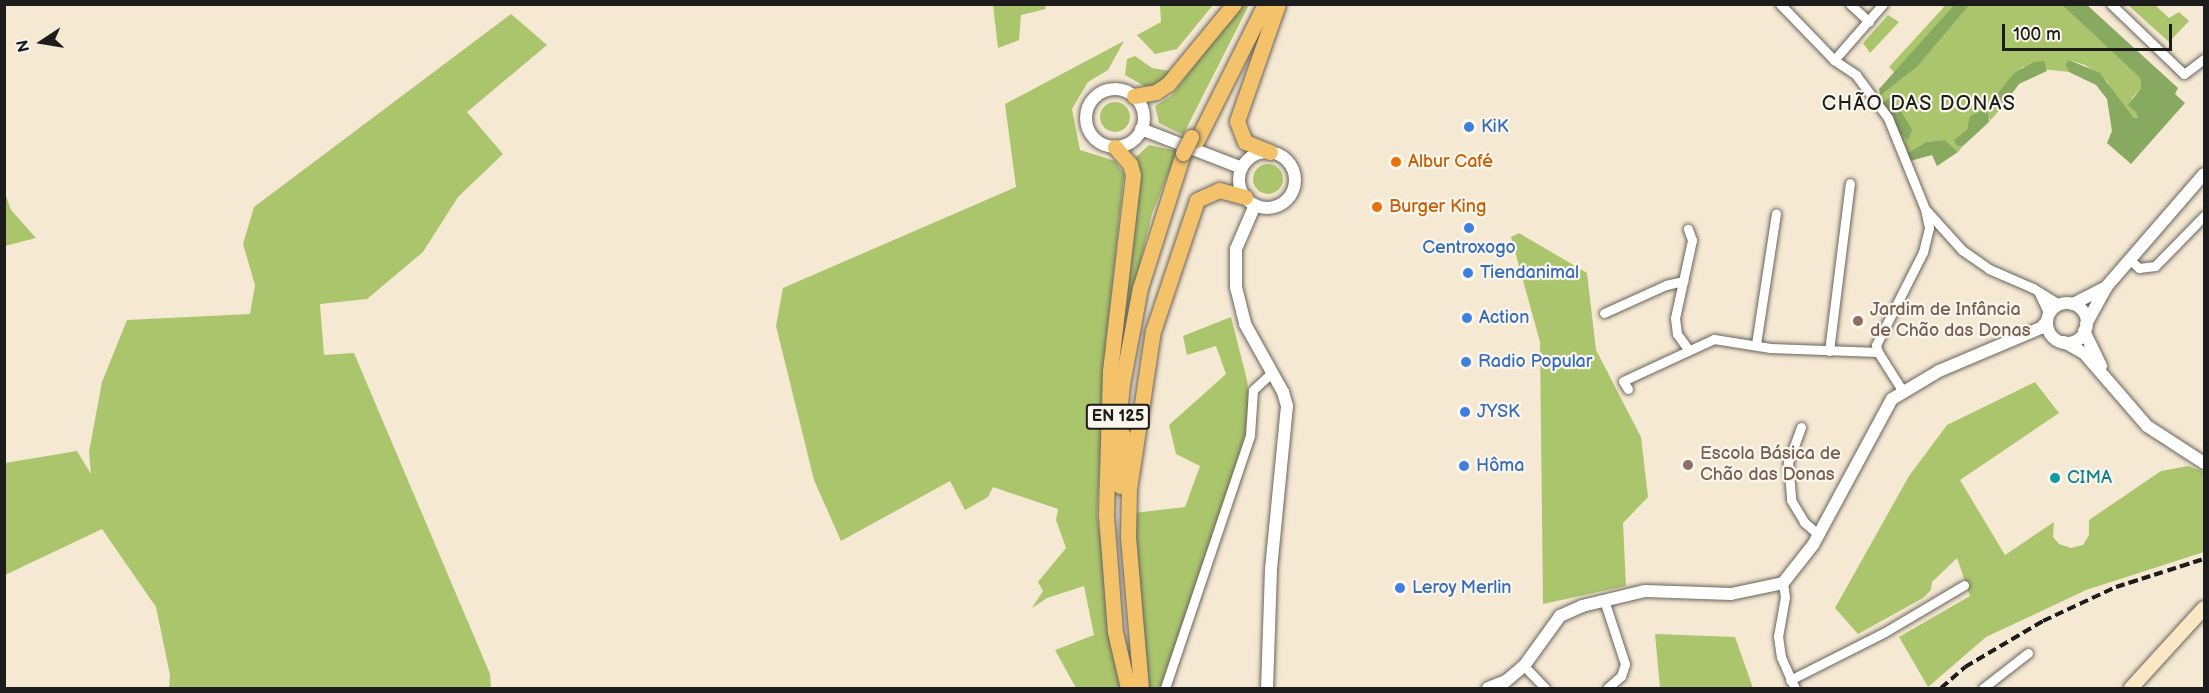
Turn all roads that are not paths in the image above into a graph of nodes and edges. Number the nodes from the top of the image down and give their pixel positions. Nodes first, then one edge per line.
1 (1234, 4) edge
2 (1257, 4) edge
3 (1265, 4) edge
4 (1278, 4) edge
5 (1780, 4) edge
6 (1850, 4) edge
7 (1883, 4) edge
8 (2111, 4) edge
9 (1869, 22) junction
10 (2205, 59) edge
11 (1834, 60) junction
12 (1134, 96) junction
13 (1142, 129) junction
14 (1194, 139) junction
15 (1115, 147) junction
16 (1270, 152) junction
17 (1187, 154) junction
18 (1242, 168) junction
19 (2205, 174) edge
20 (1850, 183) dead end
21 (1250, 201) junction
22 (1925, 209) junction
23 (1776, 214) dead end
24 (2205, 216) edge
25 (1688, 229) dead end
26 (2130, 260) junction
27 (1684, 281) junction
28 (2107, 286) junction
29 (2033, 288) junction
30 (2059, 304) junction
31 (2073, 304) junction
32 (1604, 313) dead end
33 (2048, 317) junction
34 (2085, 328) junction
35 (2013, 338) junction
36 (2060, 341) junction
37 (1756, 344) junction
38 (1688, 349) junction
39 (1829, 351) junction
40 (1878, 352) junction
41 (1272, 372) junction
42 (2105, 376) junction
43 (1628, 389) dead end
44 (1902, 390) junction
45 (1801, 427) dead end
46 (2205, 463) edge
47 (1818, 534) junction
48 (1783, 583) junction
49 (1964, 585) dead end
50 (1604, 600) junction
51 (2205, 608) edge
52 (2028, 654) dead end
53 (1524, 666) junction
54 (1792, 684) edge
55 (1129, 688) edge
56 (1140, 688) edge
57 (1165, 688) edge
58 (1267, 688) edge
59 (1488, 688) edge
60 (1545, 688) edge
61 (1607, 688) edge
62 (1983, 688) edge
63 (2132, 688) edge

1 - 12 main road
2 - 14 main road, EN 125
3 - 14 main road, EN 125
4 - 16 main road
5 - 11 street
6 - 9 street
7 - 9 street
8 - 10 street
9 - 11 street
11 - 22 street
12 - 13 street
12 - 15 street
13 - 15 street
13 - 18 street
14 - 17 main road, EN 125
15 - 55 main road
16 - 18 street
16 - 21 street
17 - 55 main road, EN 125
17 - 56 main road, EN 125
18 - 21 street
19 - 26 street
20 - 39 street
21 - 41 street
21 - 56 main road
22 - 29 street
22 - 40 street
23 - 37 street
24 - 26 street
25 - 27 street
26 - 28 street
27 - 32 street
27 - 38 street
28 - 31 street
28 - 34 street
29 - 30 street
29 - 33 street
30 - 31 street
30 - 33 street
31 - 34 street
33 - 35 street
33 - 36 street
34 - 36 street
34 - 42 street
35 - 36 street
35 - 44 street
36 - 42 street
37 - 38 street
37 - 39 street
38 - 43 street
39 - 40 street
40 - 44 street
41 - 57 street
41 - 58 street
42 - 46 street
44 - 47 street
45 - 47 street
47 - 48 street
48 - 50 street
48 - 54 street
49 - 54 street
50 - 53 street
50 - 61 street
51 - 63 main road
52 - 62 street
53 - 59 street
53 - 60 street

